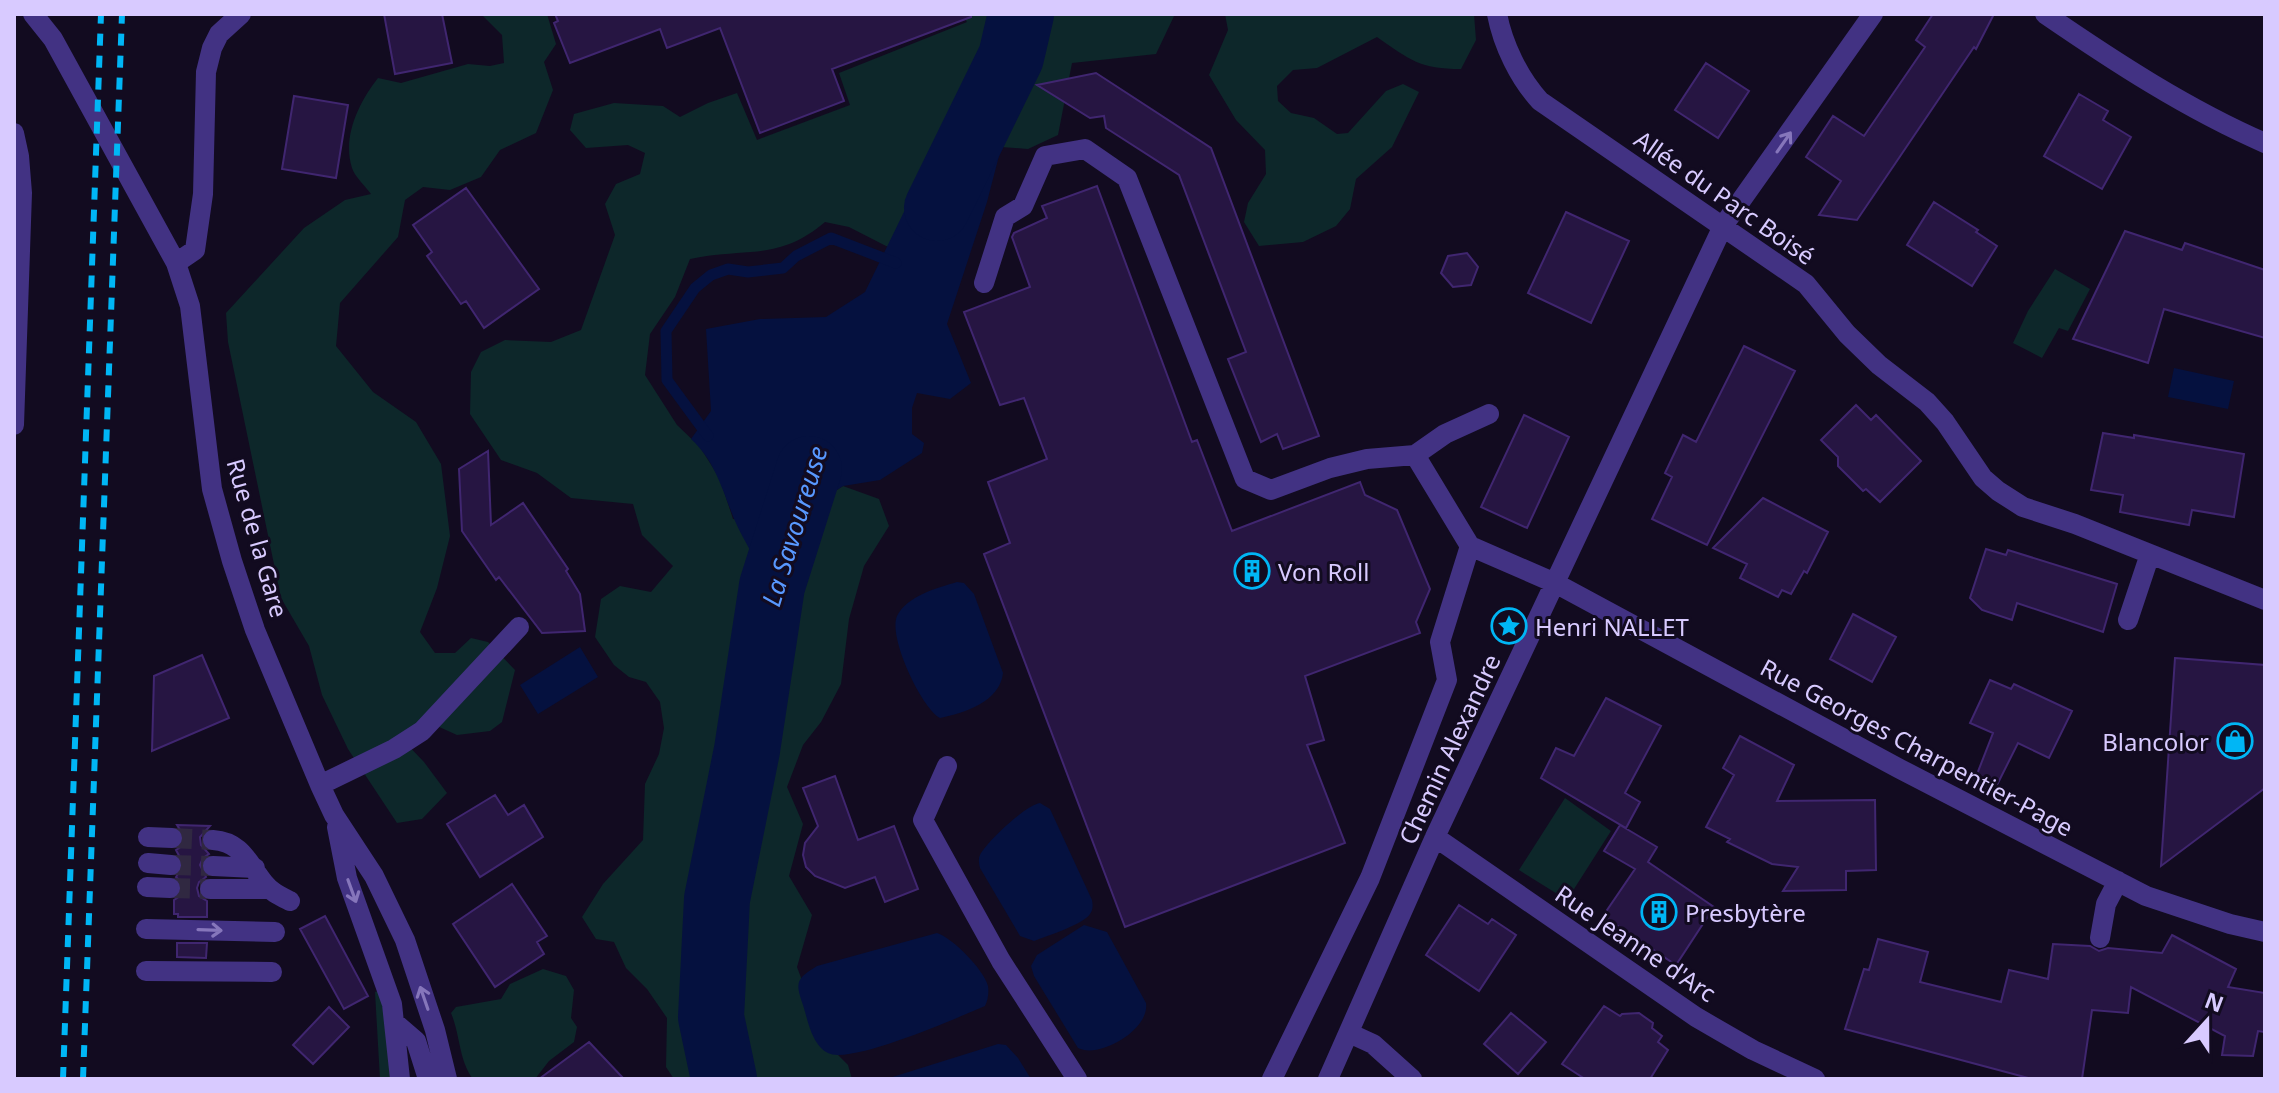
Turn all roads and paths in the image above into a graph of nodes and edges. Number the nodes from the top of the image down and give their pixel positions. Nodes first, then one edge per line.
1 (33, 14) edge
2 (45, 14) edge
3 (211, 14) edge
4 (241, 14) edge
5 (1497, 14) edge
6 (1873, 14) edge
7 (2045, 14) edge
8 (219, 34) junction
9 (53, 39) junction
10 (14, 133) edge
11 (2265, 143) edge
12 (1723, 226) junction
13 (176, 263) junction
14 (984, 283) dead end
15 (1489, 414) dead end
16 (14, 425) edge
17 (1415, 455) junction
18 (1470, 546) junction
19 (2150, 554) junction
20 (1555, 583) junction
21 (2265, 600) edge
22 (2128, 620) dead end
23 (519, 627) dead end
24 (947, 766) dead end
25 (320, 785) junction
26 (334, 815) junction
27 (148, 837) dead end
28 (1435, 837) junction
29 (172, 838) tunnel mouth
30 (213, 840) tunnel mouth
31 (148, 863) dead end
32 (171, 865) tunnel mouth
33 (213, 866) tunnel mouth
34 (255, 868) junction
35 (2118, 881) junction
36 (147, 887) dead end
37 (170, 888) tunnel mouth
38 (210, 889) tunnel mouth
39 (270, 889) junction
40 (290, 901) dead end
41 (146, 929) dead end
42 (275, 932) dead end
43 (2265, 932) edge
44 (2100, 938) dead end
45 (146, 971) dead end
46 (272, 972) dead end
47 (395, 1023) junction
48 (1349, 1033) junction
49 (400, 1079) edge
50 (428, 1079) edge
51 (447, 1079) edge
52 (1077, 1079) edge
53 (1272, 1079) edge
54 (1328, 1079) edge
55 (1412, 1079) edge
56 (1815, 1079) edge

1 - 9 street
2 - 9 street
3 - 8 street
4 - 8 street
5 - 12 street, Allée du Parc Boisé
12 -> 6 street, Chemin Alexandre
7 - 11 street
8 - 13 street
9 - 13 street, Rue de la Gare
10 - 16 street
12 - 19 street, Allée du Parc Boisé
12 - 20 street, Chemin Alexandre
13 - 25 street, Rue de la Gare
14 - 17 street
15 - 17 street
17 - 18 street
18 - 20 street, Rue Georges Charpentier-Page
18 - 53 street
19 - 21 street, Allée du Parc Boisé
19 - 22 street
20 - 28 street, Chemin Alexandre
20 - 35 street, Rue Georges Charpentier-Page
23 - 25 street
24 - 52 street
25 - 26 street, Rue de la Gare
26 -> 47 street, Rue de la Gare
51 -> 26 street, Rue de la Gare
27 - 29 street
28 - 48 street, Chemin Alexandre
28 - 56 street, Rue Jeanne d'Arc
30 - 34 street
31 - 32 street
33 - 34 street
34 - 39 street
35 - 43 street, Rue Georges Charpentier-Page
35 - 44 street
36 - 37 street
38 - 39 street
39 - 40 street
41 -> 42 street
45 - 46 street
47 - 49 street
47 - 50 street, Rue de la Gare
48 - 54 street, Chemin Alexandre
48 - 55 street

